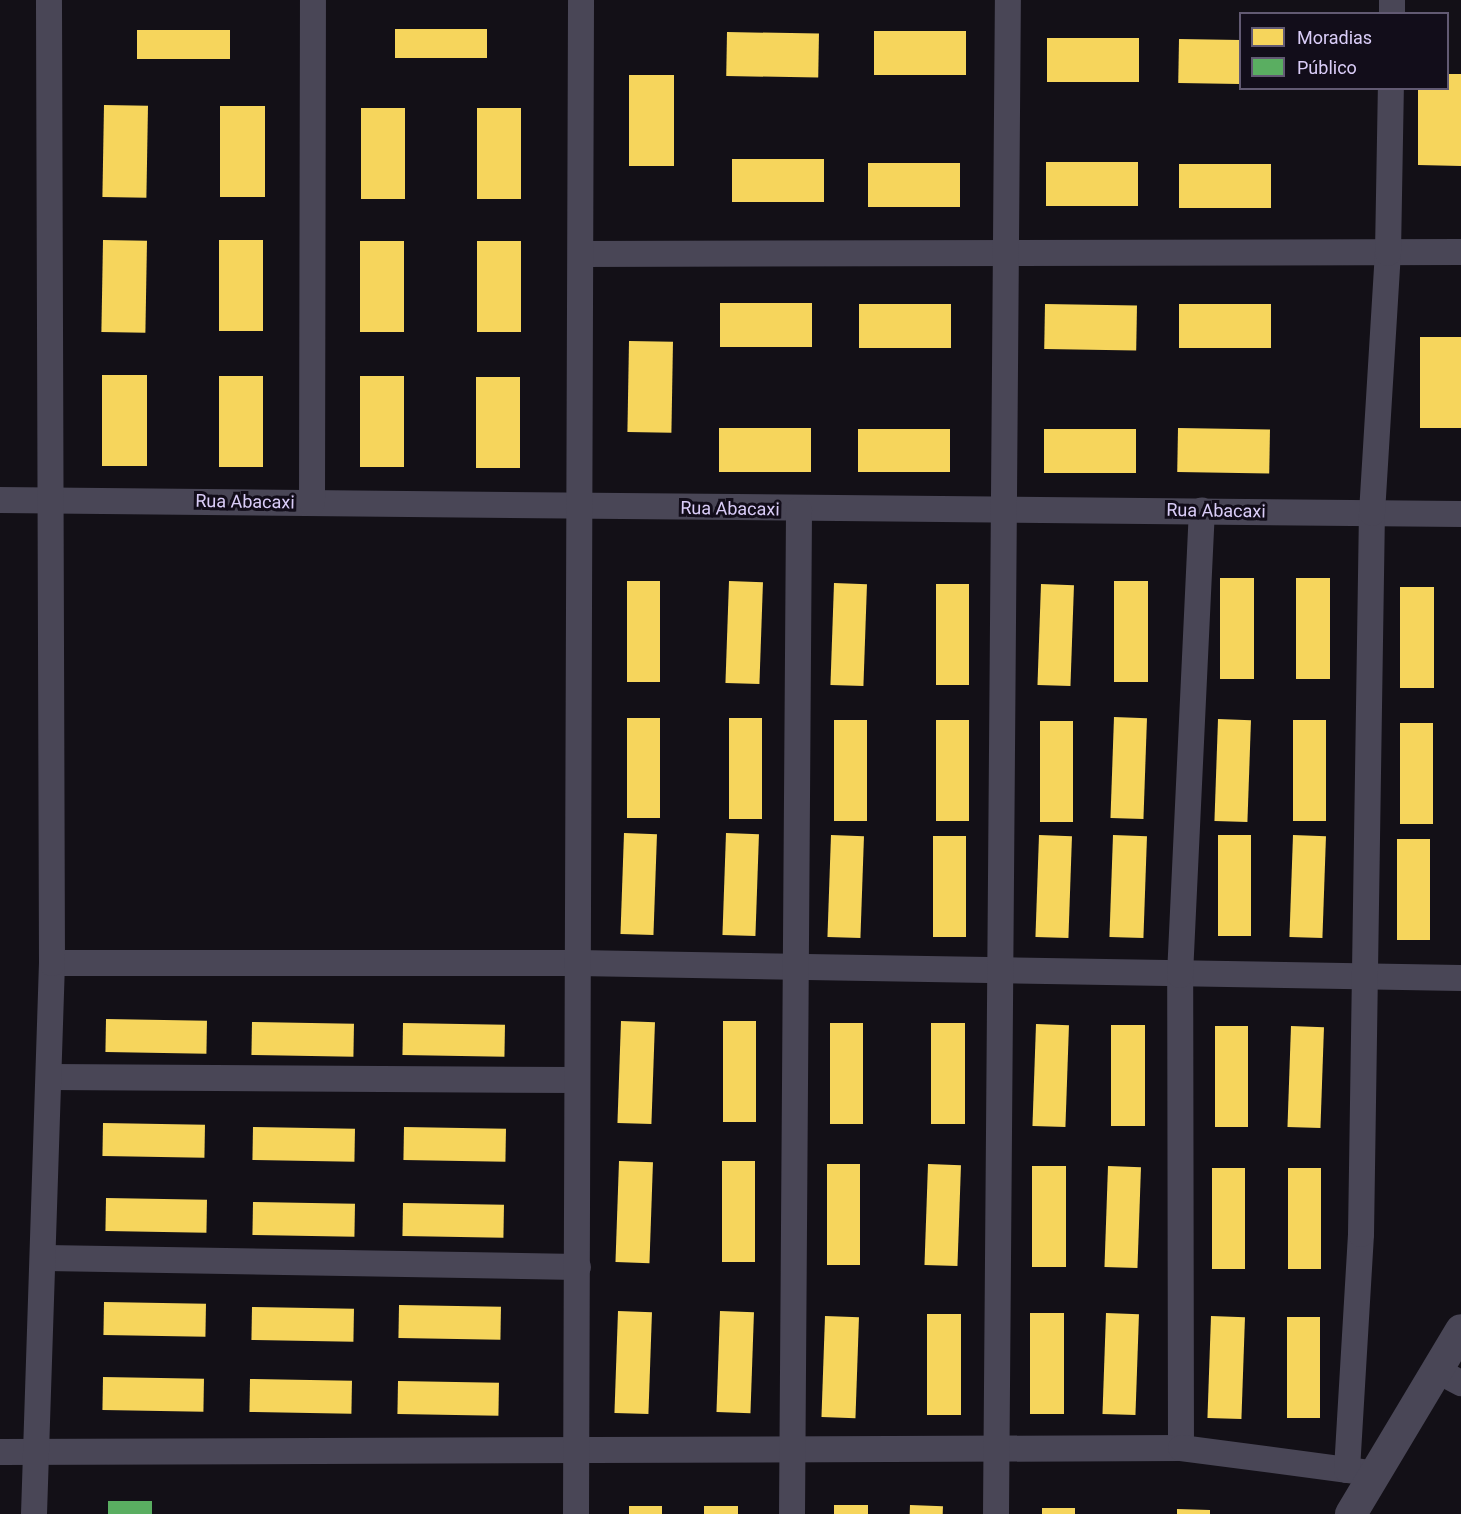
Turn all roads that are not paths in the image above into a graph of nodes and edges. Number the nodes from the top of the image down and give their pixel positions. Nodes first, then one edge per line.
1 (49, 0) edge
2 (313, 0) edge
3 (582, 0) edge
4 (1008, 0) edge
5 (1390, 90) edge
6 (1004, 251) junction
7 (1461, 252) edge
8 (1388, 253) junction
9 (582, 254) junction
10 (0, 500) edge
11 (54, 500) junction
12 (312, 503) junction
13 (582, 506) junction
14 (1006, 509) junction
15 (799, 510) junction
16 (1202, 511) junction
17 (1372, 513) junction
18 (1461, 514) edge
19 (52, 963) junction
20 (577, 963) junction
21 (797, 966) junction
22 (1004, 974) junction
23 (1179, 975) junction
24 (1368, 977) junction
25 (1461, 978) edge
26 (51, 1077) junction
27 (574, 1080) junction
28 (46, 1258) junction
29 (578, 1267) junction
30 (1461, 1330) edge
31 (1450, 1378) edge
32 (998, 1447) junction
33 (576, 1448) junction
34 (794, 1449) junction
35 (1181, 1449) junction
36 (0, 1452) edge
37 (33, 1452) junction
38 (1360, 1472) junction
39 (34, 1514) edge
40 (576, 1514) edge
41 (792, 1514) edge
42 (996, 1514) edge
43 (1351, 1514) edge

1 - 11 street
2 - 12 street
3 - 9 street
4 - 6 street
5 - 8 street
6 - 8 street
6 - 9 street
6 - 14 street
7 - 8 street
8 - 17 street
9 - 13 street
10 - 11 street, Rua Abacaxi
11 - 12 street, Rua Abacaxi
11 - 19 street
12 - 13 street, Rua Abacaxi
13 - 15 street, Rua Abacaxi
13 - 20 street
14 - 15 street, Rua Abacaxi
14 - 16 street, Rua Abacaxi
14 - 22 street
15 - 21 street
16 - 17 street, Rua Abacaxi
16 - 23 street
17 - 18 street, Rua Abacaxi
17 - 24 street
19 - 20 street
19 - 26 street
20 - 21 street
20 - 27 street
21 - 22 street
21 - 34 street
22 - 23 street
22 - 32 street
23 - 24 street
23 - 35 street
24 - 25 street
24 - 38 street
26 - 27 street
26 - 28 street
27 - 29 street
28 - 29 street
28 - 37 street
29 - 33 street
30 - 31 street
31 - 38 street
32 - 34 street
32 - 35 street
32 - 42 street
33 - 34 street
33 - 37 street
33 - 40 street
34 - 41 street
35 - 38 street
36 - 37 street
37 - 39 street
38 - 43 street

